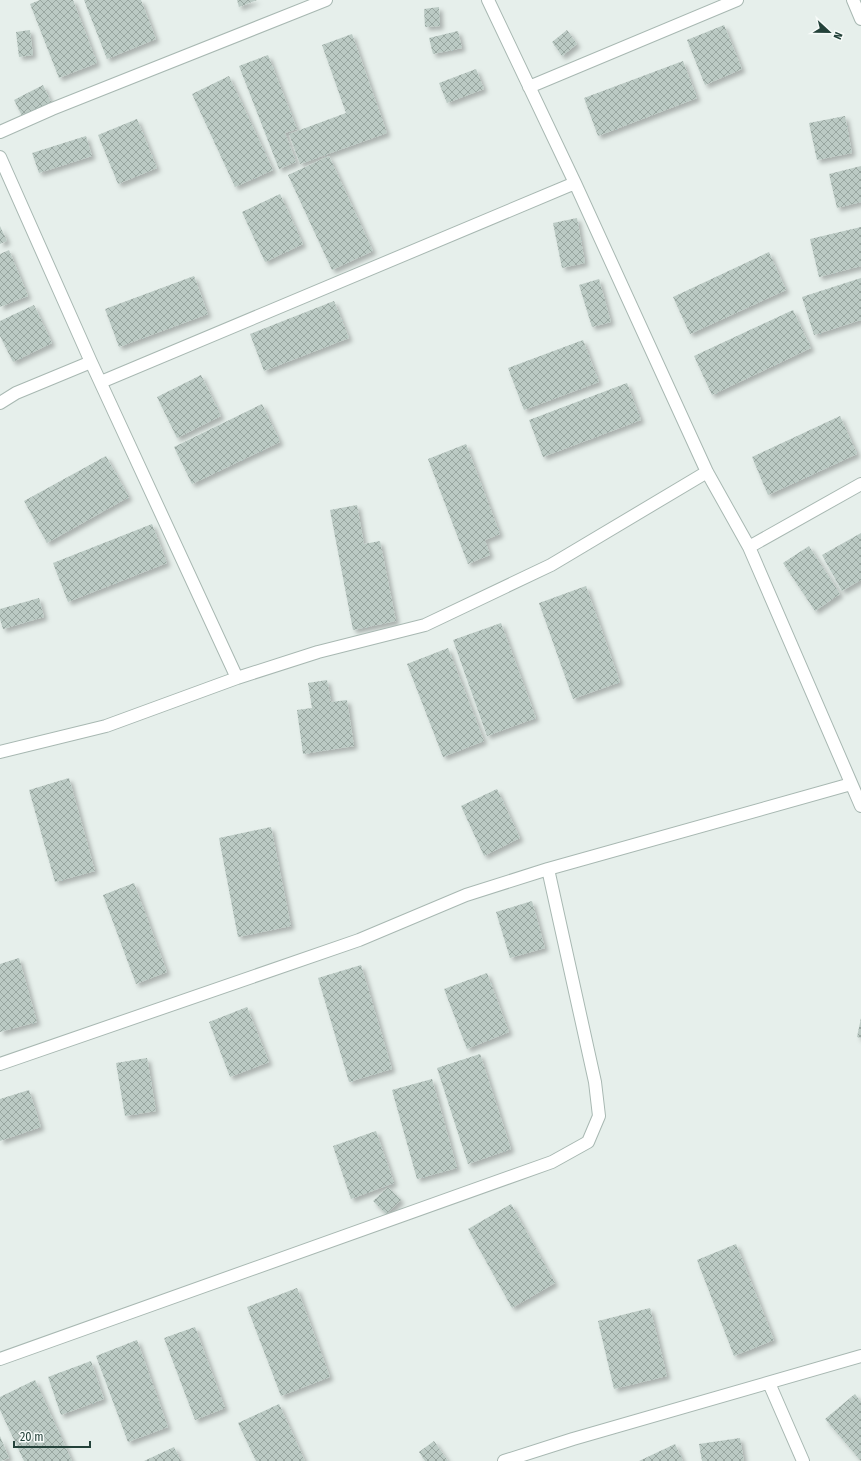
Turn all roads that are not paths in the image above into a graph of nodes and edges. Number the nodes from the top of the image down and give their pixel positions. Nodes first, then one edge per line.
1 (326, 0) edge
2 (488, 0) edge
3 (737, 0) edge
4 (853, 0) edge
5 (861, 19) edge
6 (529, 87) junction
7 (0, 132) edge
8 (0, 157) edge
9 (575, 183) junction
10 (91, 362) junction
11 (101, 382) junction
12 (0, 402) edge
13 (707, 472) junction
14 (861, 484) edge
15 (750, 547) junction
16 (236, 678) junction
17 (0, 752) edge
18 (851, 784) junction
19 (861, 806) edge
20 (548, 870) junction
21 (0, 1064) edge
22 (861, 1356) edge
23 (0, 1359) edge
24 (769, 1383) junction
25 (504, 1461) edge
26 (803, 1461) edge

1 - 7 street
2 - 6 street
3 - 6 street
4 - 5 street
6 - 9 street
8 - 10 street
9 - 11 street
9 - 13 street
10 - 11 street
10 - 12 street
11 - 16 street
13 - 15 street
13 - 16 street
14 - 15 street
15 - 18 street
16 - 17 street
18 - 19 street
18 - 20 street
20 - 21 street
20 - 23 street
22 - 24 street
24 - 25 street
24 - 26 street

